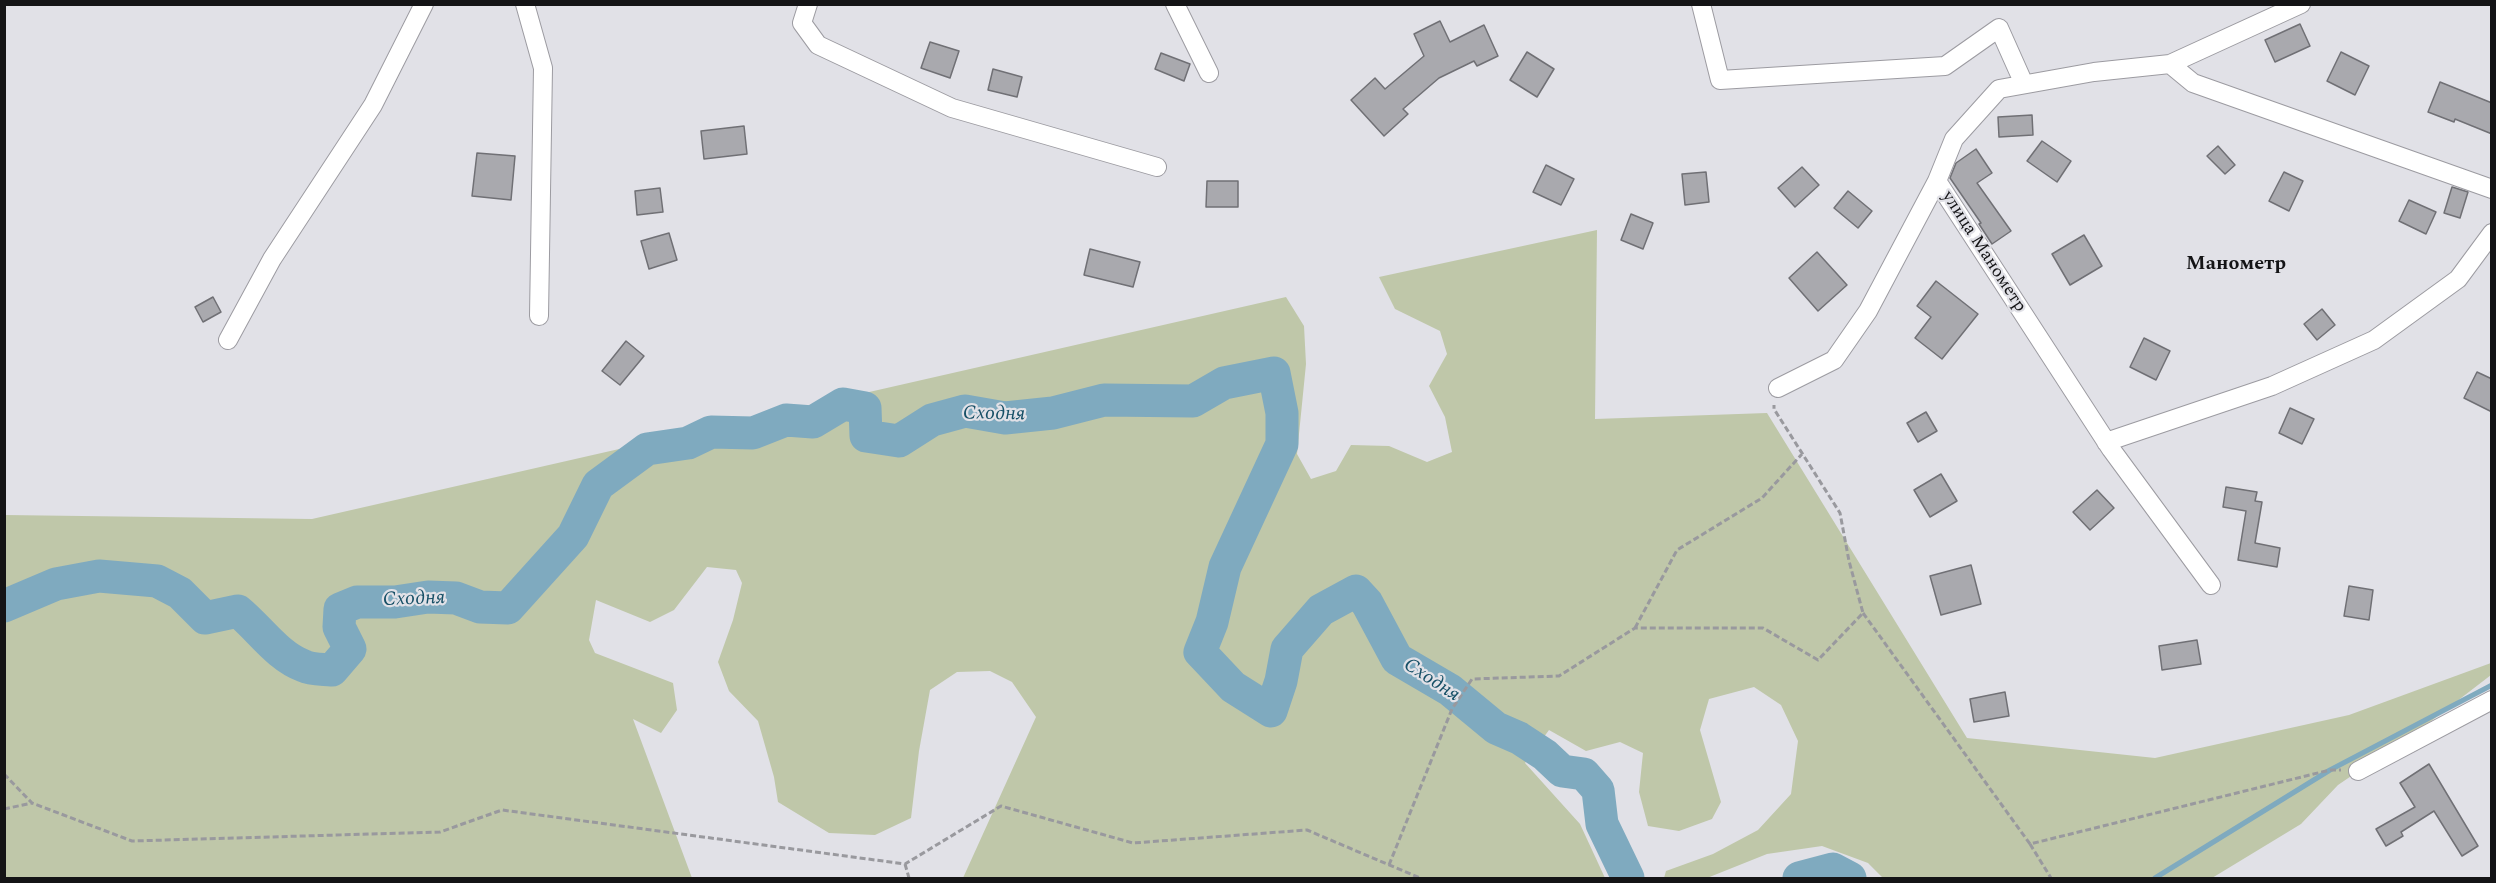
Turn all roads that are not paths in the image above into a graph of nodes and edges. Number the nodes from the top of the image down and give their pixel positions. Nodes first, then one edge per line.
1 (424, 4) edge
2 (525, 4) edge
3 (808, 4) edge
4 (1175, 4) edge
5 (1701, 4) edge
6 (2301, 4) edge
7 (2170, 64) junction
8 (1209, 73) dead end
9 (2024, 84) junction
10 (1157, 167) dead end
11 (1937, 181) junction
12 (2492, 189) edge
13 (2492, 233) edge
14 (539, 316) dead end
15 (228, 340) dead end
16 (1778, 388) road end
17 (2106, 442) junction
18 (2211, 585) dead end
19 (2492, 700) edge
20 (2358, 771) road end

1 - 15 street
2 - 14 street
3 - 10 street
4 - 8 street
5 - 9 street
6 - 7 street, улица Манометр
7 - 9 street, улица Манометр
7 - 12 street
9 - 11 street, улица Манометр
11 - 16 street
11 - 17 street, улица Манометр
13 - 17 street
17 - 18 street, улица Манометр
19 - 20 street

